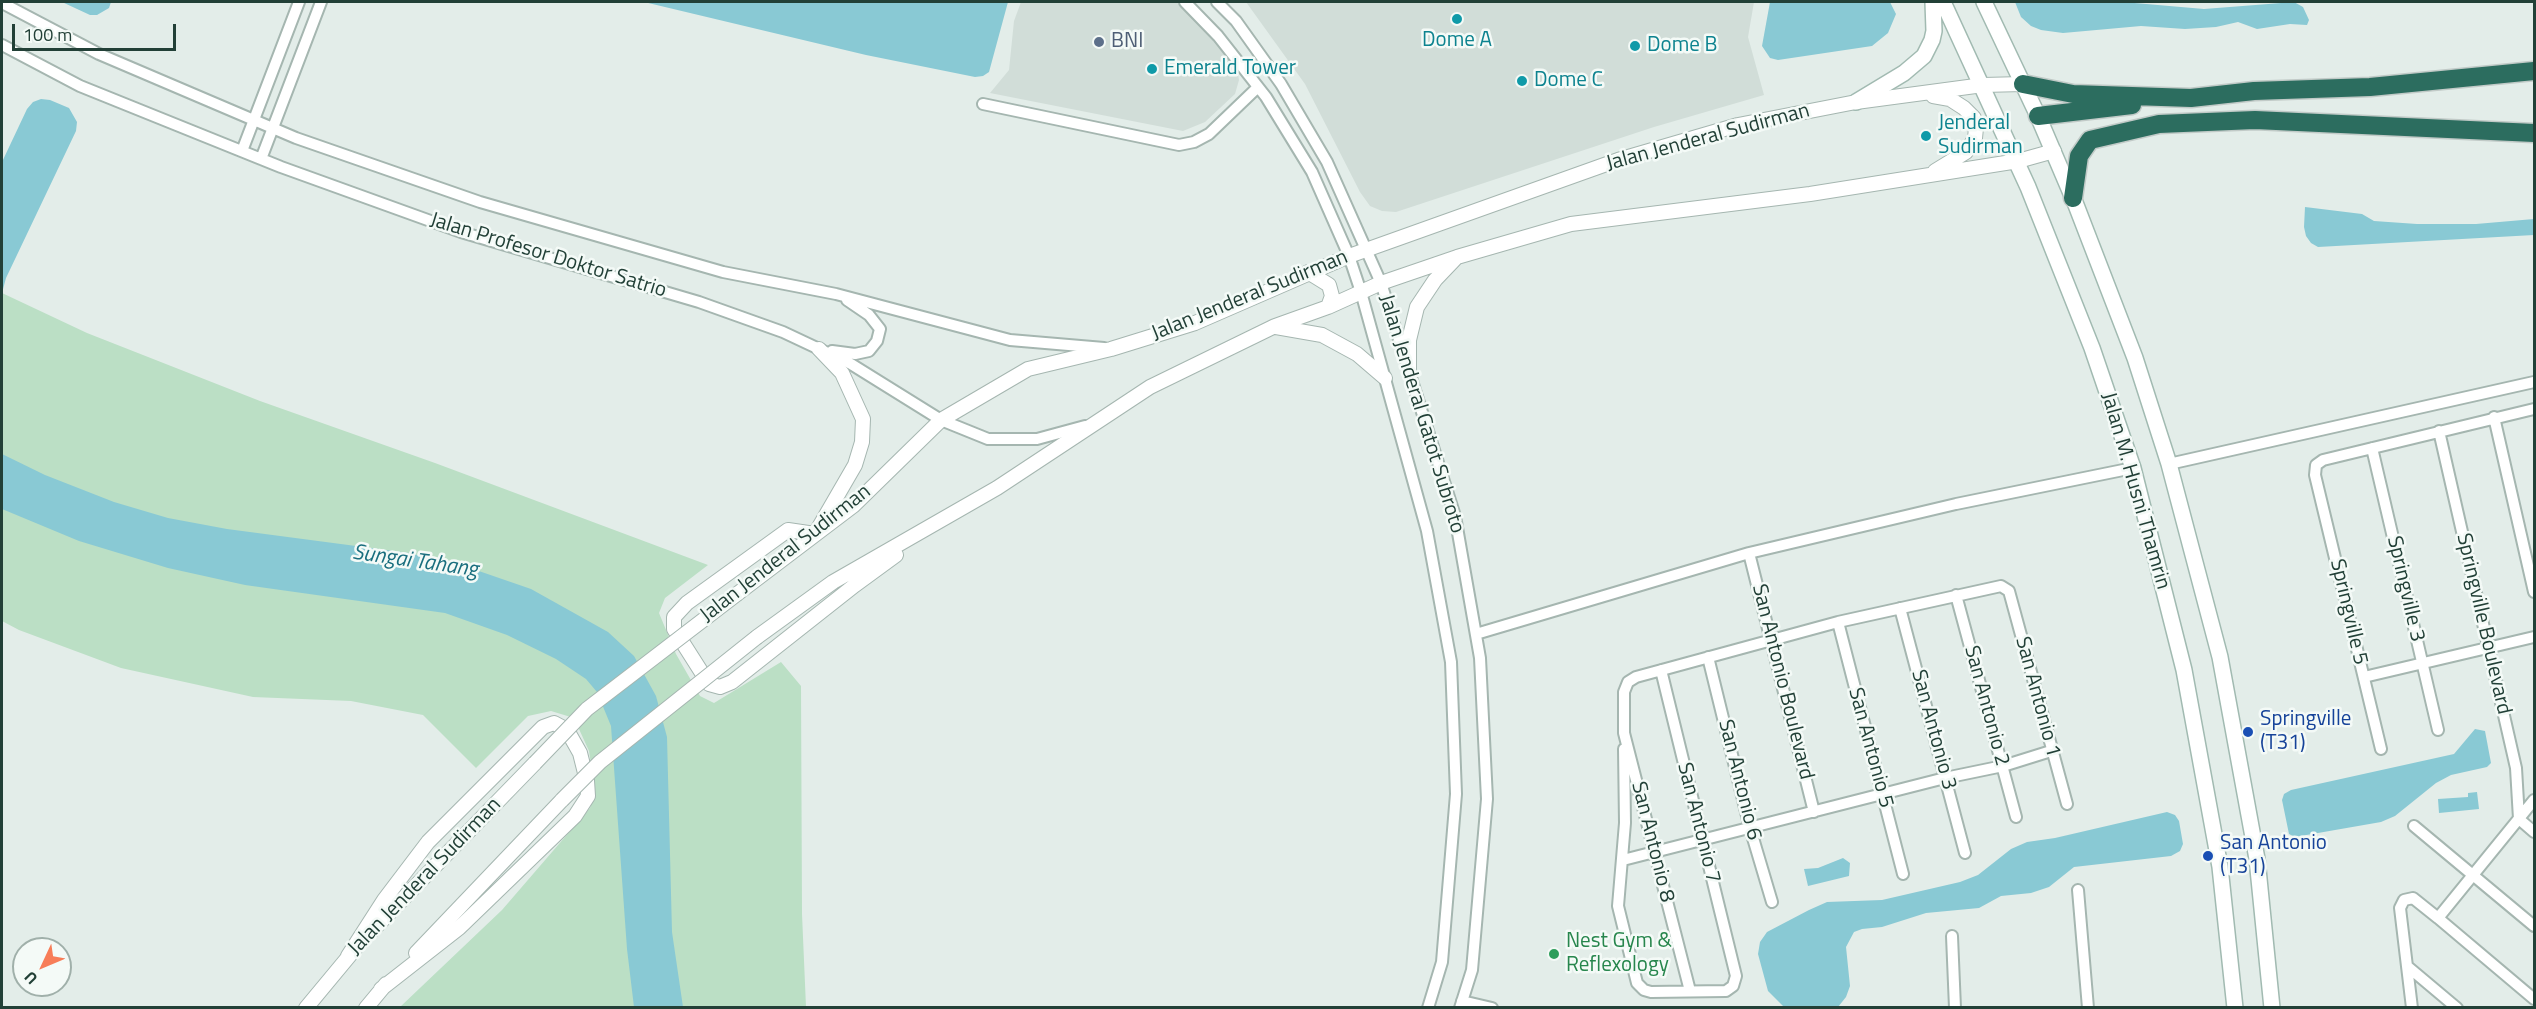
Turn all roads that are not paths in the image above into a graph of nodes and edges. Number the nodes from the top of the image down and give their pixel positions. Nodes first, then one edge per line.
1 (299, 2) edge
2 (321, 2) edge
3 (1185, 2) edge
4 (1217, 2) edge
5 (1933, 2) edge
6 (1943, 2) edge
7 (1984, 2) edge
8 (2, 3) edge
9 (2, 45) edge
10 (2535, 58) edge
11 (2535, 71) edge
12 (2023, 84) junction
13 (1983, 85) junction
14 (1258, 87) junction
15 (2370, 87) junction
16 (1901, 95) junction
17 (2191, 98) junction
18 (1856, 102) junction
19 (983, 104) dead end
20 (2038, 116) junction
21 (253, 120) junction
22 (272, 128) junction
23 (2535, 134) edge
24 (242, 151) junction
25 (2054, 151) junction
26 (261, 159) junction
27 (2018, 161) junction
28 (1923, 177) junction
29 (2073, 198) junction
30 (1367, 250) junction
31 (1349, 256) junction
32 (1457, 257) junction
33 (1308, 272) junction
34 (1381, 283) junction
35 (1361, 292) junction
36 (836, 294) junction
37 (1328, 307) junction
38 (1275, 326) junction
39 (819, 349) junction
40 (1112, 349) junction
41 (1409, 369) junction
42 (1385, 378) junction
43 (2535, 382) edge
44 (2535, 409) edge
45 (2494, 417) junction
46 (941, 420) junction
47 (1094, 424) junction
48 (2439, 431) junction
49 (2372, 448) junction
50 (2169, 464) junction
51 (2133, 468) junction
52 (959, 510) junction
53 (815, 534) junction
54 (1749, 553) junction
55 (2535, 592) edge
56 (1956, 595) junction
57 (1900, 608) junction
58 (1838, 622) junction
59 (1476, 634) junction
60 (2535, 637) edge
61 (1771, 640) junction
62 (2488, 648) junction
63 (1708, 657) junction
64 (2422, 663) junction
65 (1661, 670) junction
66 (2364, 677) junction
67 (2438, 730) dead end
68 (1624, 733) junction
69 (2381, 748) dead end
70 (2051, 751) junction
71 (2003, 766) junction
72 (1946, 778) junction
73 (1883, 795) junction
74 (2535, 800) edge
75 (2067, 804) dead end
76 (1814, 812) junction
77 (2016, 817) dead end
78 (2519, 819) junction
79 (2414, 826) dead end
80 (1750, 828) junction
81 (2535, 832) edge
82 (1702, 840) junction
83 (1654, 852) junction
84 (1965, 853) dead end
85 (1623, 860) junction
86 (1903, 874) dead end
87 (2473, 875) junction
88 (2078, 890) dead end
89 (1772, 902) dead end
90 (2438, 918) junction
91 (2535, 926) edge
92 (1952, 936) dead end
93 (348, 956) junction
94 (2407, 966) junction
95 (381, 989) junction
96 (1690, 991) junction
97 (2535, 999) edge
98 (1461, 1004) edge
99 (306, 1008) edge
100 (366, 1008) edge
101 (1428, 1008) edge
102 (1492, 1008) edge
103 (1955, 1008) edge
104 (2088, 1008) edge
105 (2235, 1008) edge
106 (2272, 1008) edge
107 (2412, 1008) edge
108 (2457, 1008) edge

1 - 21 street
2 - 22 street
3 - 14 street, Jalan Jenderal Gatot Subroto
4 - 30 street, Jalan Jenderal Gatot Subroto
5 - 18 main road
6 - 13 main road, Jalan M. Husni Thamrin
7 - 12 main road, Jalan M. Husni Thamrin
8 - 21 street, Jalan Profesor Doktor Satrio
9 - 24 street, Jalan Profesor Doktor Satrio
10 - 15 highway
11 - 15 highway
12 - 13 street, Jalan Jenderal Sudirman
12 - 17 highway
12 - 20 main road, Jalan M. Husni Thamrin
13 - 16 street, Jalan Jenderal Sudirman
13 - 27 main road, Jalan M. Husni Thamrin
14 - 19 street
14 - 31 street, Jalan Jenderal Gatot Subroto
15 - 17 highway
16 - 18 street, Jalan Jenderal Sudirman
16 - 28 street
17 - 20 highway
18 - 30 street, Jalan Jenderal Sudirman
20 - 25 main road, Jalan M. Husni Thamrin
21 - 22 street, Jalan Profesor Doktor Satrio
21 - 24 street
22 - 26 street
22 - 36 street, Jalan Profesor Doktor Satrio
23 - 29 highway
24 - 26 street, Jalan Profesor Doktor Satrio
25 - 27 street, Jalan Jenderal Sudirman
25 - 29 main road, Jalan M. Husni Thamrin
26 - 39 street, Jalan Profesor Doktor Satrio
27 - 28 street, Jalan Jenderal Sudirman
27 - 51 main road, Jalan M. Husni Thamrin
28 - 32 street, Jalan Jenderal Sudirman
29 - 50 main road, Jalan M. Husni Thamrin
30 - 31 street, Jalan Jenderal Sudirman
30 - 34 street, Jalan Jenderal Gatot Subroto
31 - 33 street, Jalan Jenderal Sudirman
31 - 35 street, Jalan Jenderal Gatot Subroto
32 - 34 street, Jalan Jenderal Sudirman
32 - 41 street
33 - 37 street
33 - 40 street, Jalan Jenderal Sudirman
34 - 35 street, Jalan Jenderal Sudirman
34 - 41 street, Jalan Jenderal Gatot Subroto
35 - 37 street, Jalan Jenderal Sudirman
35 - 42 street, Jalan Jenderal Gatot Subroto
36 - 39 street
36 - 40 street, Jalan Profesor Doktor Satrio
37 - 38 street, Jalan Jenderal Sudirman
38 - 42 street
38 - 47 street, Jalan Jenderal Sudirman
39 - 46 street, Jalan Profesor Doktor Satrio
39 - 53 street
40 - 46 street, Jalan Jenderal Sudirman
41 - 59 street, Jalan Jenderal Gatot Subroto
42 - 101 street, Jalan Jenderal Gatot Subroto
43 - 50 street
44 - 45 street
45 - 48 street
45 - 55 street
46 - 47 street, Jalan Profesor Doktor Satrio
46 - 53 street, Jalan Jenderal Sudirman
47 - 52 street, Jalan Jenderal Sudirman
48 - 49 street
48 - 62 street, Springville Boulevard
49 - 64 street, Springville 3
49 - 66 street, Springville 5
50 - 106 main road, Jalan M. Husni Thamrin
51 - 54 street
51 - 105 main road, Jalan M. Husni Thamrin
52 - 53 street
52 - 95 street, Jalan Jenderal Sudirman, bridge
53 - 93 street, Jalan Jenderal Sudirman, bridge
54 - 59 street
54 - 61 street, San Antonio Boulevard
56 - 57 street
56 - 70 street, San Antonio 1
56 - 71 street, San Antonio 2
57 - 58 street
57 - 72 street, San Antonio 3
58 - 61 street
58 - 73 street, San Antonio 5
59 - 98 street, Jalan Jenderal Gatot Subroto
60 - 62 street
61 - 63 street
61 - 76 street, San Antonio Boulevard
62 - 64 street
62 - 78 street, Springville Boulevard
63 - 65 street
63 - 80 street, San Antonio 6
64 - 66 street
64 - 67 street, Springville 3
65 - 68 street, San Antonio 8
65 - 82 street, San Antonio 7
66 - 69 street, Springville 5
68 - 83 street, San Antonio 8
68 - 85 street
70 - 71 street
70 - 75 street, San Antonio 1
71 - 72 street
71 - 77 street, San Antonio 2
72 - 73 street
72 - 84 street, San Antonio 3
73 - 76 street
73 - 86 street, San Antonio 5
74 - 78 street
76 - 80 street
78 - 81 street
78 - 87 street
79 - 87 street
80 - 82 street
80 - 89 street, San Antonio 6
82 - 83 street
82 - 96 street, San Antonio 7
83 - 85 street
83 - 96 street, San Antonio 8
85 - 96 street
87 - 90 street
87 - 91 street
88 - 104 street
90 - 94 street
90 - 97 street
92 - 103 street
93 - 95 street
93 - 99 street, Jalan Jenderal Sudirman
94 - 107 street
94 - 108 street
95 - 100 street, Jalan Jenderal Sudirman
98 - 102 street

